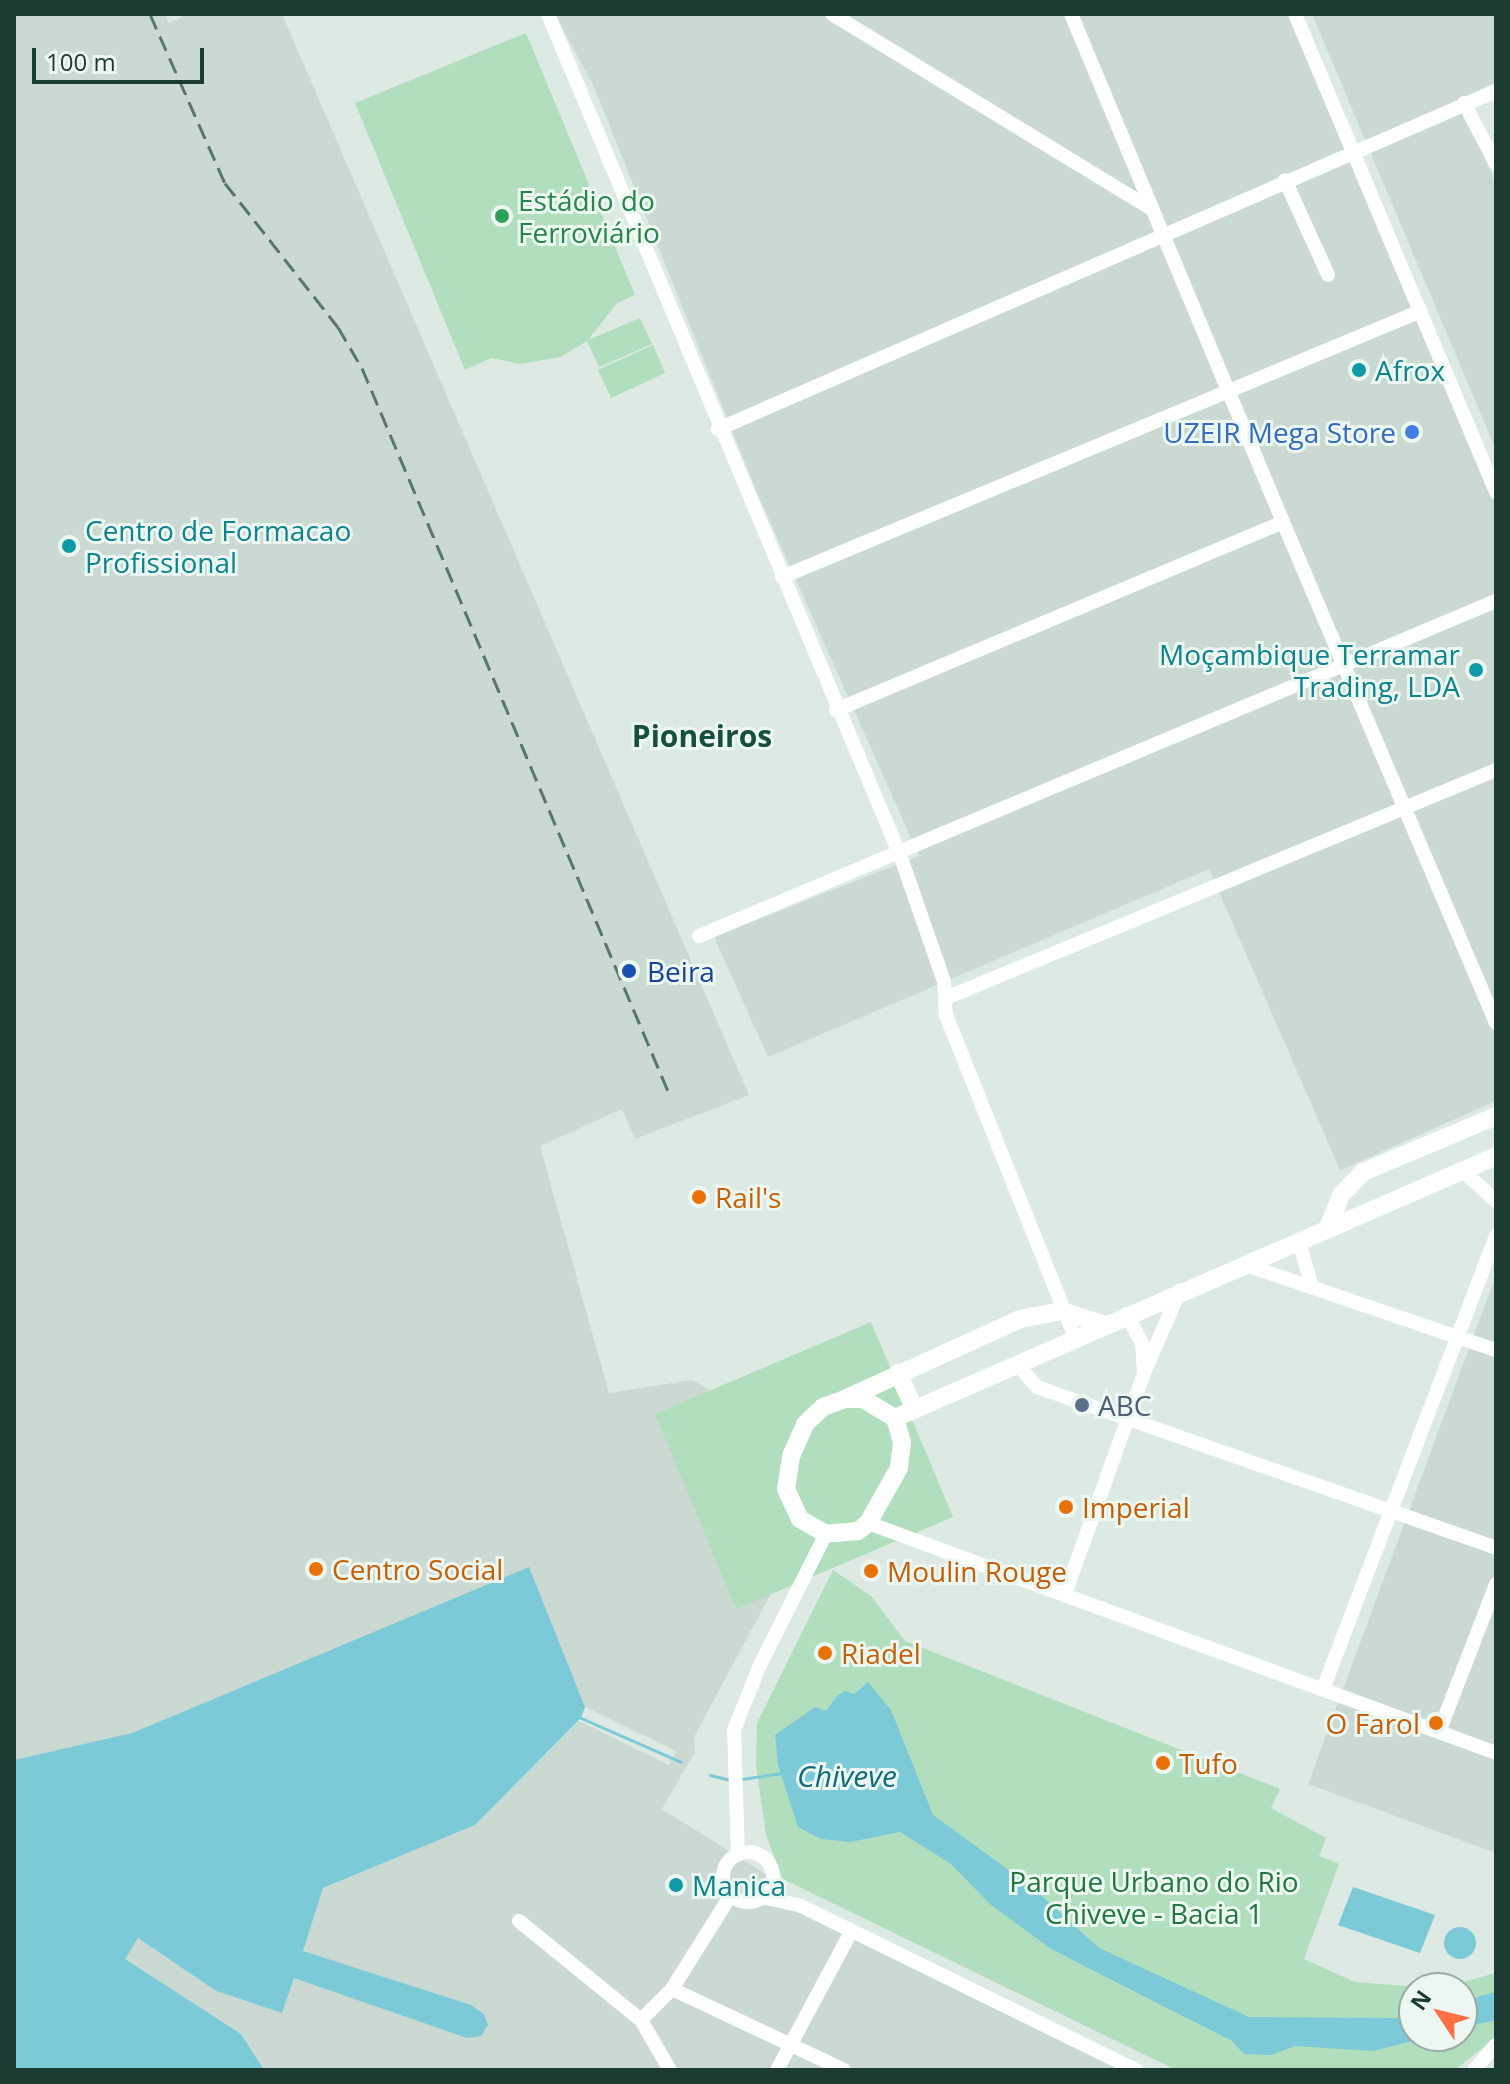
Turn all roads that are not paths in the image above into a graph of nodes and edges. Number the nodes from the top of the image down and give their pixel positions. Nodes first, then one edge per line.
1 (548, 14) edge
2 (832, 14) edge
3 (1071, 14) edge
4 (1295, 14) edge
5 (1496, 91) edge
6 (1464, 103) junction
7 (1353, 151) junction
8 (1496, 164) edge
9 (1285, 180) junction
10 (1153, 210) junction
11 (1163, 232) junction
12 (1328, 275) dead end
13 (1421, 311) junction
14 (1229, 393) junction
15 (718, 429) junction
16 (1496, 492) edge
17 (1283, 522) junction
18 (782, 577) junction
19 (1496, 601) edge
20 (1343, 664) junction
21 (836, 710) junction
22 (1496, 770) edge
23 (1404, 808) junction
24 (900, 855) junction
25 (699, 936) dead end
26 (946, 998) junction
27 (1496, 1023) edge
28 (1496, 1116) edge
29 (1428, 1145) junction
30 (1496, 1156) edge
31 (1462, 1170) junction
32 (1441, 1178) junction
33 (1496, 1201) edge
34 (1327, 1230) junction
35 (1496, 1235) edge
36 (1299, 1242) junction
37 (1246, 1265) junction
38 (1312, 1287) junction
39 (1180, 1290) junction
40 (1062, 1311) junction
41 (1126, 1314) junction
42 (1103, 1324) junction
43 (1459, 1336) junction
44 (1075, 1338) junction
45 (1496, 1350) edge
46 (1017, 1364) junction
47 (898, 1373) junction
48 (1144, 1373) junction
49 (845, 1399) junction
50 (915, 1409) junction
51 (895, 1418) junction
52 (1128, 1418) junction
53 (1394, 1511) junction
54 (868, 1523) junction
55 (826, 1534) junction
56 (1496, 1548) edge
57 (1496, 1584) edge
58 (1065, 1594) junction
59 (1323, 1689) junction
60 (1439, 1732) junction
61 (1496, 1753) edge
62 (739, 1821) junction
63 (754, 1853) junction
64 (738, 1855) junction
65 (773, 1880) junction
66 (731, 1895) junction
67 (763, 1897) junction
68 (801, 1906) junction
69 (519, 1921) dead end
70 (851, 1932) junction
71 (672, 1989) junction
72 (641, 2020) junction
73 (791, 2044) junction
74 (1496, 2045) edge
75 (1127, 2068) edge
76 (670, 2070) edge
77 (777, 2070) edge
78 (844, 2070) edge
79 (1474, 2070) edge

1 - 15 street
2 - 10 street
3 - 10 street
4 - 7 street
5 - 6 street
6 - 7 street
6 - 8 street
7 - 9 street
7 - 13 street
9 - 11 street
9 - 12 street
10 - 11 street
11 - 14 street
11 - 15 street
13 - 14 street
13 - 16 street
14 - 17 street
14 - 18 street
15 - 18 street
17 - 20 street
17 - 21 street
18 - 21 street
19 - 20 street
20 - 23 street
20 - 24 street
21 - 24 street
22 - 23 street
23 - 26 street
23 - 27 street
24 - 25 street
24 - 26 street
26 - 40 street
28 - 29 street
29 - 32 street
29 - 34 street
30 - 31 street
31 - 32 street
31 - 33 street
32 - 34 street
34 - 36 street
35 - 43 street
36 - 37 street
36 - 38 street
37 - 38 street
37 - 39 street
38 - 43 street
39 - 41 street
39 - 48 street
40 - 42 street
40 - 44 street
40 - 47 street
41 - 42 street
41 - 48 street
42 - 44 street
43 - 45 street
43 - 53 street
44 - 46 street
46 - 50 street
46 - 52 street
47 - 49 street
47 - 50 street
48 - 52 street
49 - 51 street
49 - 55 street
50 - 51 street
51 - 54 street
52 - 53 street
52 - 58 street
53 - 56 street
53 - 59 street
54 - 55 street
54 - 58 street
55 - 62 street
57 - 60 street
58 - 59 street
59 - 60 street
60 - 61 street
62 - 63 street
62 - 64 street
63 - 64 street
63 - 65 street
64 - 66 street
65 - 67 street
65 - 68 street
66 - 67 street
66 - 71 street
67 - 68 street
68 - 70 street
69 - 72 street
70 - 73 street
70 - 75 street
71 - 72 street
71 - 73 street
72 - 76 street
73 - 77 street
73 - 78 street
74 - 79 street

